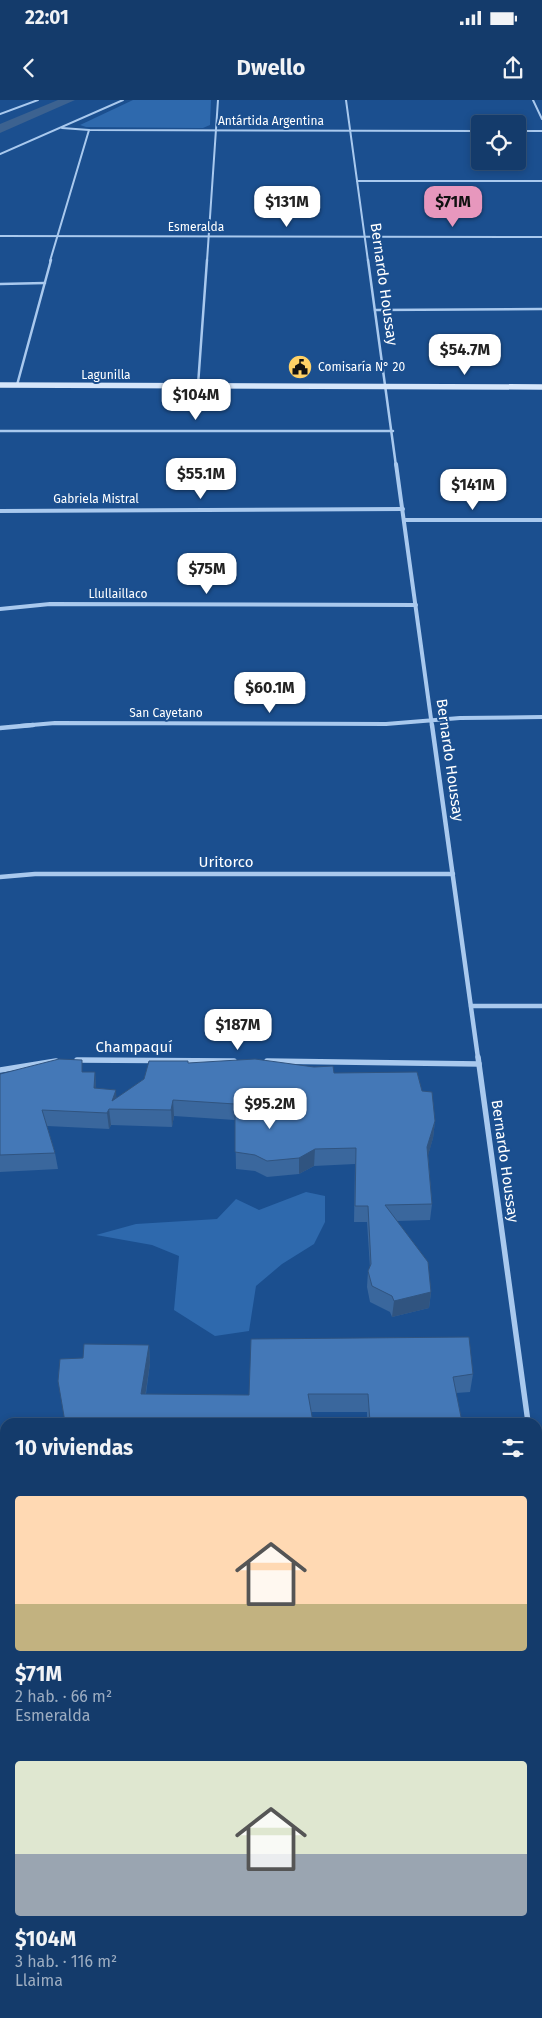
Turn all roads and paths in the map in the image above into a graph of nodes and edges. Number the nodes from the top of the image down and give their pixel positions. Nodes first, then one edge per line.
1 (38, 100) edge
2 (123, 100) edge
3 (218, 100) edge
4 (346, 100) edge
5 (534, 100) edge
6 (0, 114) edge
7 (542, 119) edge
8 (62, 128) junction
9 (218, 129) junction
10 (89, 130) junction
11 (350, 130) junction
12 (471, 131) edge
13 (526, 131) edge
14 (542, 131) edge
15 (0, 154) edge
16 (542, 181) edge
17 (357, 182) junction
18 (0, 236) edge
19 (57, 236) junction
20 (208, 236) junction
21 (365, 236) junction
22 (542, 237) edge
23 (45, 283) junction
24 (0, 284) edge
25 (542, 309) edge
26 (375, 310) junction
27 (0, 385) edge
28 (17, 385) junction
29 (198, 385) junction
30 (387, 386) junction
31 (542, 387) edge
32 (0, 431) edge
33 (392, 431) junction
34 (402, 509) junction
35 (0, 511) edge
36 (404, 520) junction
37 (542, 520) edge
38 (416, 605) junction
39 (0, 609) edge
40 (542, 718) edge
41 (432, 720) junction
42 (0, 728) edge
43 (453, 874) junction
44 (0, 877) edge
45 (471, 1006) junction
46 (542, 1006) edge
47 (70, 1060) edge
48 (60, 1061) edge
49 (245, 1061) edge
50 (265, 1061) edge
51 (479, 1064) junction
52 (0, 1070) edge
53 (527, 1418) edge

1 - 6 street
2 - 8 street
3 - 9 street
4 - 11 street, Bernardo Houssay
5 - 7 street
8 - 10 street, Antártida Argentina
8 - 15 street
9 - 10 street, Antártida Argentina
9 - 11 street, Antártida Argentina
9 - 20 street
10 - 19 street
11 - 12 street, Antártida Argentina
11 - 17 street, Bernardo Houssay
13 - 14 street
16 - 17 street
17 - 21 street, Bernardo Houssay
18 - 19 street, Esmeralda
19 - 20 street, Esmeralda
19 - 23 street
20 - 21 street, Esmeralda
20 - 29 street
21 - 22 street, Esmeralda
21 - 26 street, Bernardo Houssay
23 - 24 street
23 - 28 street
25 - 26 street
26 - 30 street, Bernardo Houssay
27 - 28 main road, Lagunilla
28 - 29 main road, Lagunilla
29 - 30 main road, Lagunilla
30 - 31 main road, Lagunilla
30 - 33 street, Bernardo Houssay
32 - 33 street
33 - 34 street, Bernardo Houssay
34 - 35 street, Gabriela Mistral
34 - 36 street, Bernardo Houssay
36 - 37 street
36 - 38 street, Bernardo Houssay
38 - 39 street, Llullaillaco
38 - 41 street, Bernardo Houssay
40 - 41 street, San Cayetano
41 - 42 street, San Cayetano
41 - 43 street, Bernardo Houssay
43 - 44 street, Uritorco
43 - 45 street, Bernardo Houssay
45 - 46 street
45 - 51 street, Bernardo Houssay
47 - 49 street, Champaquí
48 - 52 street
50 - 51 street
51 - 53 street, Bernardo Houssay

